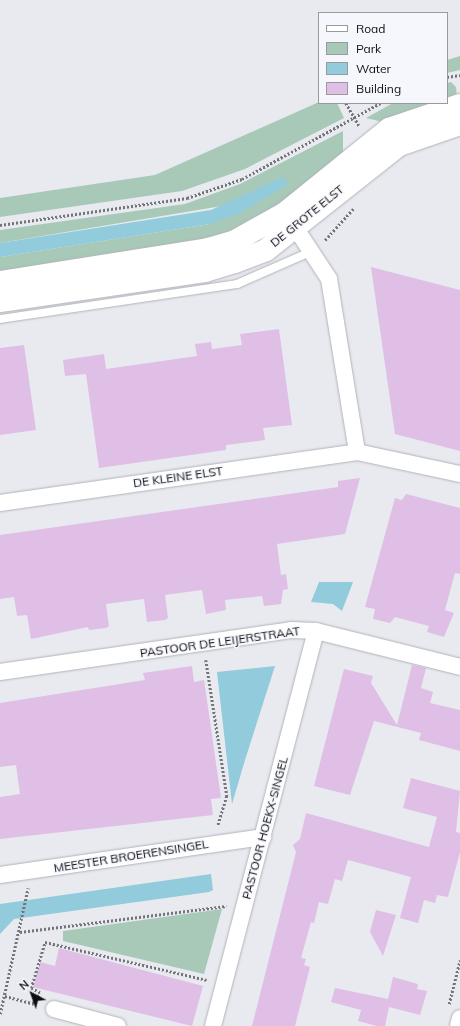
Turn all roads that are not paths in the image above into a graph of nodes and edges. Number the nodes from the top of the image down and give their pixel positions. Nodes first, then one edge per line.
1 (460, 105) edge
2 (460, 124) edge
3 (290, 220) junction
4 (312, 251) junction
5 (0, 282) edge
6 (0, 301) edge
7 (0, 319) edge
8 (357, 452) junction
9 (460, 474) edge
10 (0, 503) edge
11 (316, 630) junction
12 (460, 667) edge
13 (0, 672) edge
14 (263, 837) junction
15 (0, 875) edge
16 (54, 1009) road end
17 (453, 1014) edge
18 (118, 1026) edge
19 (213, 1026) edge
20 (458, 1026) edge

1 - 3 main road, DE GROTE ELST
2 - 3 main road, DE GROTE ELST
3 - 4 street
3 - 5 main road, DE GROTE ELST
3 - 6 main road, DE GROTE ELST
4 - 7 lane
4 - 8 street
8 - 9 street, DE KLEINE ELST
8 - 10 street, DE KLEINE ELST
11 - 12 street, PASTOOR DE LEIJERSTRAAT
11 - 13 street, PASTOOR DE LEIJERSTRAAT
11 - 14 street, PASTOOR HOEKX-SINGEL
14 - 15 street, MEESTER BROERENSINGEL
14 - 19 street, PASTOOR HOEKX-SINGEL
16 - 18 street
17 - 20 street

